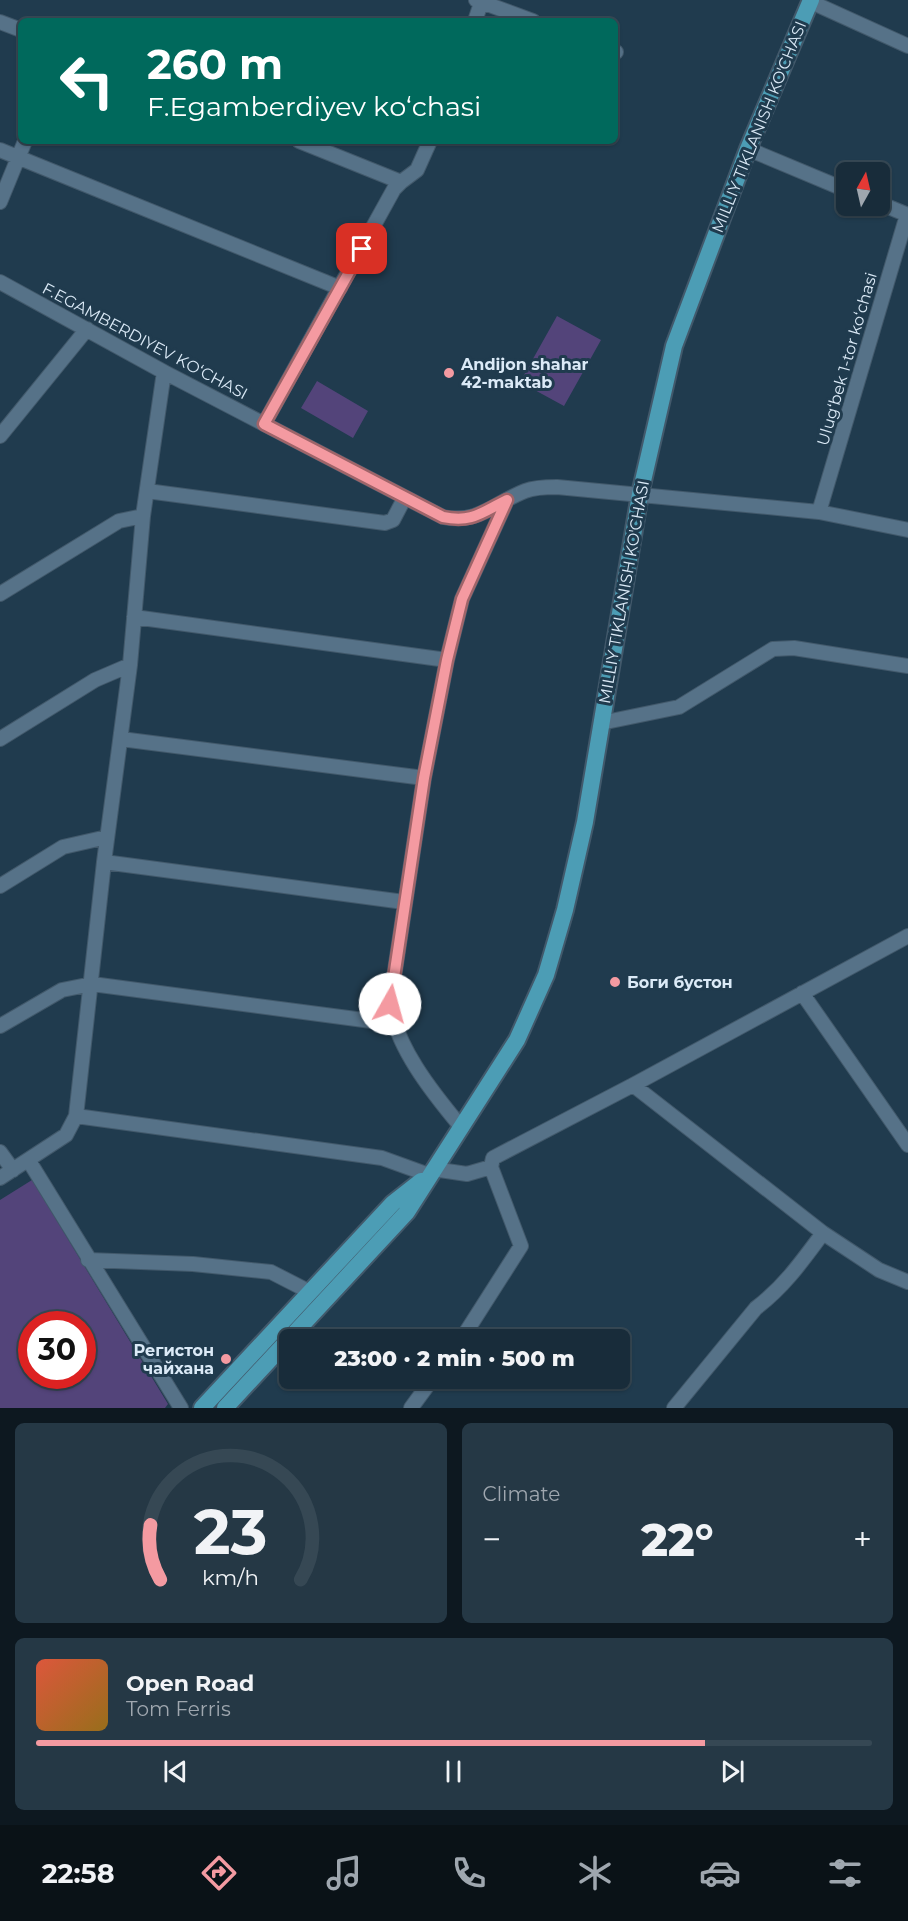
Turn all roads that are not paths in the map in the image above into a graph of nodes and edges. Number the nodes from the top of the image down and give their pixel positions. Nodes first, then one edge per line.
1 (480, 1) edge
2 (811, 1) edge
3 (476, 18) edge
4 (524, 18) edge
5 (0, 22) edge
6 (18, 29) edge
7 (908, 46) edge
8 (24, 144) edge
9 (306, 144) edge
10 (429, 144) edge
11 (748, 149) junction
12 (0, 150) edge
13 (18, 158) junction
14 (401, 182) junction
15 (836, 186) edge
16 (0, 202) edge
17 (890, 208) edge
18 (908, 215) edge
19 (0, 282) edge
20 (340, 288) junction
21 (87, 328) junction
22 (164, 372) junction
23 (264, 424) junction
24 (0, 436) edge
25 (147, 491) junction
26 (640, 494) junction
27 (404, 499) junction
28 (507, 500) junction
29 (819, 512) junction
30 (143, 516) junction
31 (908, 530) edge
32 (0, 594) edge
33 (134, 617) junction
34 (447, 660) junction
35 (130, 665) junction
36 (908, 666) edge
37 (601, 723) junction
38 (0, 739) edge
39 (121, 739) junction
40 (424, 778) junction
41 (107, 837) junction
42 (104, 862) junction
43 (0, 886) edge
44 (404, 902) junction
45 (908, 936) edge
46 (92, 984) junction
47 (802, 993) junction
48 (394, 1024) junction
49 (0, 1026) edge
50 (633, 1085) junction
51 (76, 1116) junction
52 (462, 1128) junction
53 (908, 1145) edge
54 (0, 1152) edge
55 (29, 1161) junction
56 (491, 1167) junction
57 (13, 1170) junction
58 (431, 1172) junction
59 (0, 1178) edge
60 (823, 1233) junction
61 (88, 1260) junction
62 (908, 1282) edge
63 (310, 1292) junction
64 (468, 1329) edge
65 (425, 1389) edge
66 (182, 1408) edge
67 (202, 1408) edge
68 (225, 1408) edge
69 (411, 1408) edge
70 (674, 1408) edge

1 - 3 street
1 - 4 street
2 - 7 street
2 - 11 main road, MILLIY TIKLANISH KO'CHASI
5 - 6 street
8 - 13 street
9 - 14 street
10 - 14 street
11 - 15 street
11 - 26 main road, MILLIY TIKLANISH KO'CHASI
12 - 13 street
13 - 16 street
13 - 20 street
14 - 20 street
17 - 18 street
18 - 29 street, Ulug‘bek 1-tor koʻchasi
19 - 21 street, F.EGAMBERDIYEV KО‘CHASI
20 - 23 street
21 - 22 street, F.EGAMBERDIYEV KО‘CHASI
21 - 24 street
22 - 23 street, F.EGAMBERDIYEV KО‘CHASI
22 - 25 street
23 - 27 street, F.EGAMBERDIYEV KО‘CHASI
25 - 27 street
25 - 30 street
26 - 28 street, F.EGAMBERDIYEV KО‘CHASI
26 - 29 street, F.EGAMBERDIYEV KО‘CHASI
26 - 37 main road, MILLIY TIKLANISH KO'CHASI
27 - 28 street, F.EGAMBERDIYEV KО‘CHASI
28 - 34 street
29 - 31 street, F.EGAMBERDIYEV KО‘CHASI
30 - 32 street
30 - 33 street
33 - 34 street
33 - 35 street
34 - 40 street
35 - 38 street
35 - 39 street
36 - 37 street
37 - 52 main road, MILLIY TIKLANISH KO'CHASI
39 - 40 street
39 - 41 street
40 - 44 street
41 - 42 street
41 - 43 street
42 - 44 street
42 - 46 street
44 - 48 street
45 - 47 street
46 - 48 street
46 - 49 street
46 - 51 street
47 - 50 street
47 - 53 street
48 - 52 street
50 - 56 street
50 - 60 street
51 - 55 street
51 - 58 street
52 - 58 main road, MILLIY TIKLANISH KO'CHASI
54 - 57 street
55 - 57 street
55 - 61 street
56 - 58 street
56 - 64 street
57 - 59 street
58 - 63 main road, MILLIY TIKLANISH KO'CHASI
58 - 68 main road, MILLIY TIKLANISH KO'CHASI
60 - 62 street
60 - 70 street
61 - 63 street
61 - 66 street
63 - 67 main road, MILLIY TIKLANISH KO'CHASI
65 - 69 street

